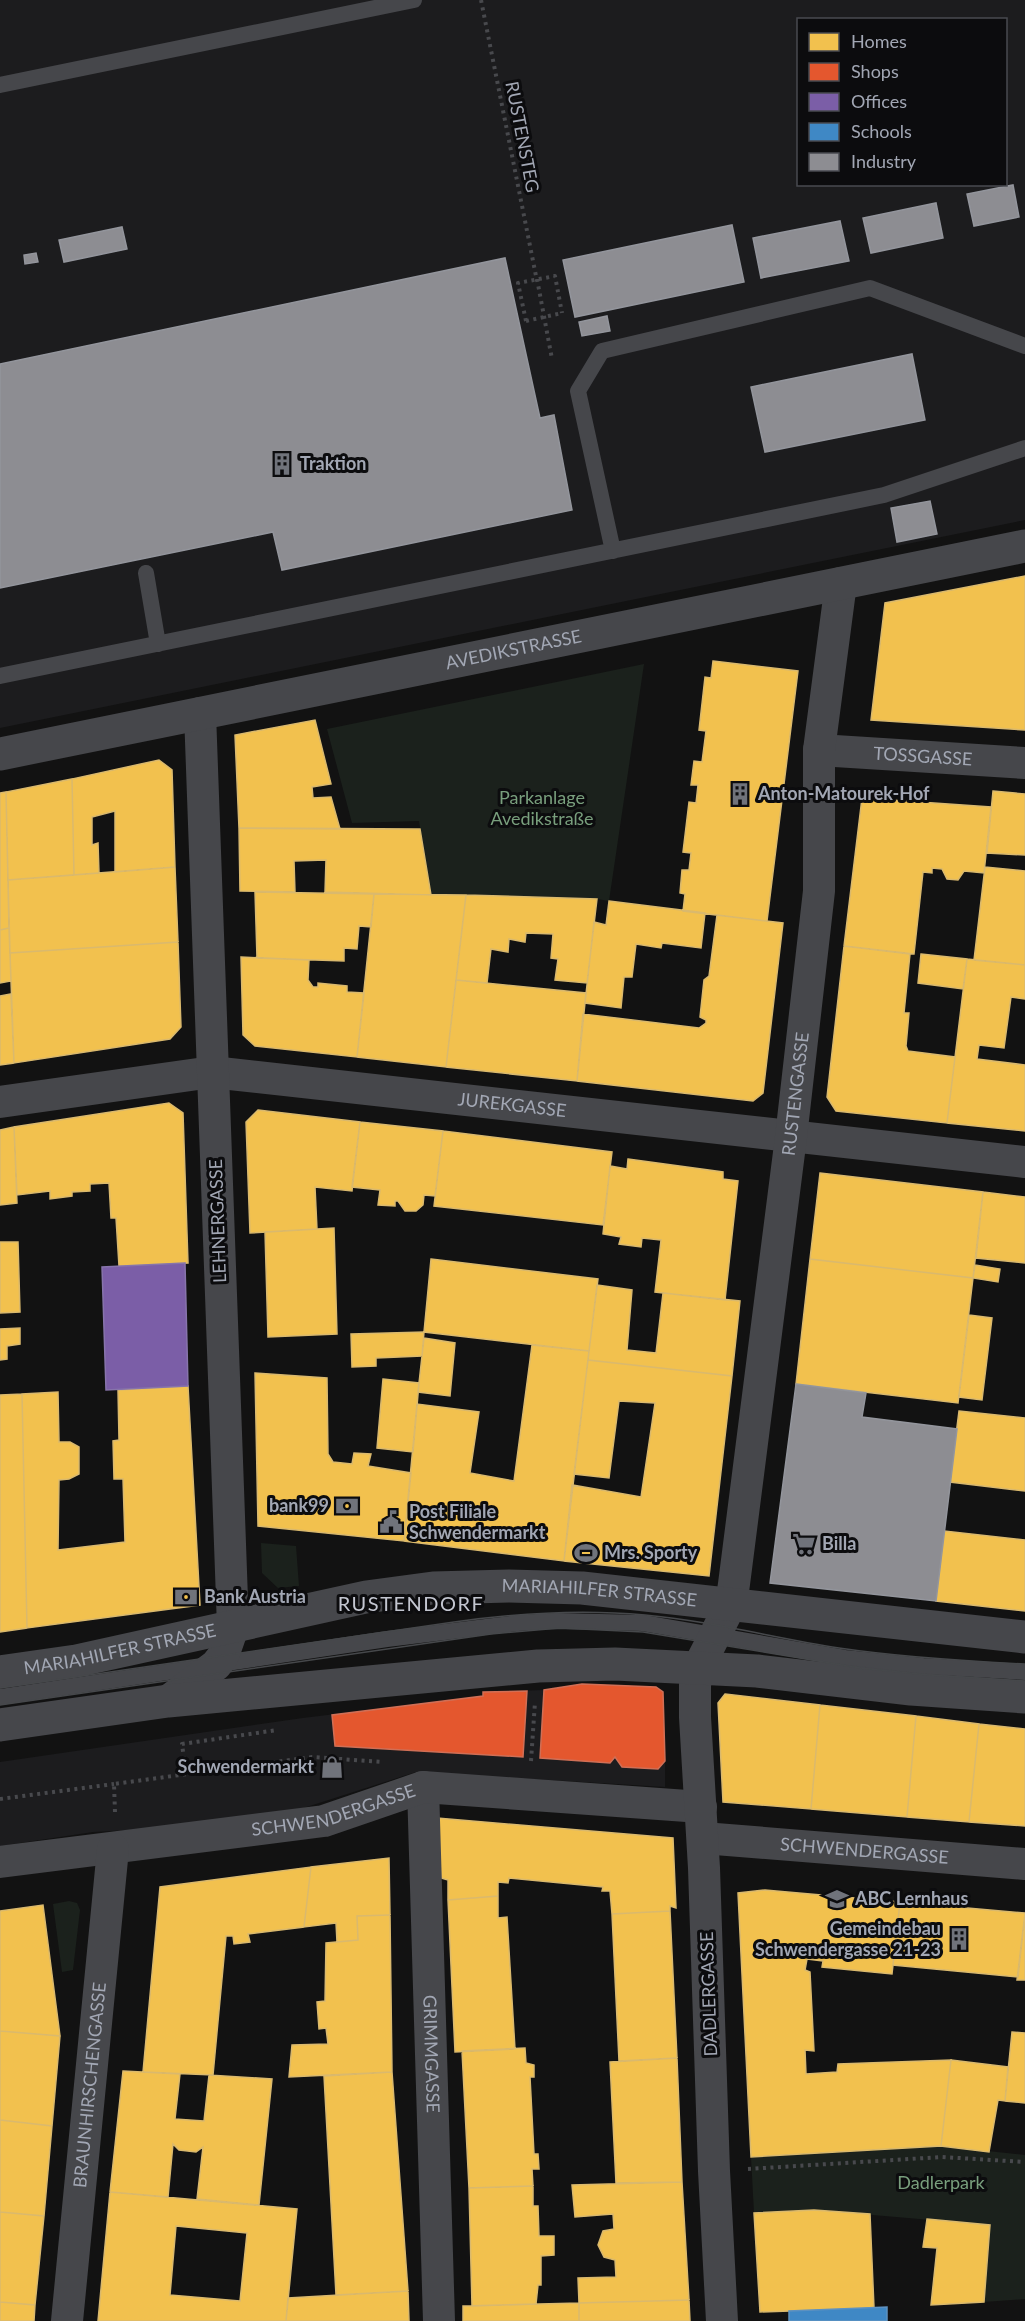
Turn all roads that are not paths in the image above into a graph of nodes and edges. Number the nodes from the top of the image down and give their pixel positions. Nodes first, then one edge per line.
1 (414, 0) edge
2 (0, 85) edge
3 (1025, 346) edge
4 (1025, 448) edge
5 (1025, 546) edge
6 (613, 551) junction
7 (146, 573) dead end
8 (841, 583) junction
9 (158, 644) junction
10 (0, 676) edge
11 (200, 713) junction
12 (819, 750) junction
13 (0, 754) edge
14 (1025, 762) edge
15 (212, 1072) junction
16 (0, 1102) edge
17 (791, 1137) junction
18 (1025, 1162) edge
19 (731, 1604) junction
20 (233, 1627) junction
21 (716, 1634) junction
22 (1025, 1638) edge
23 (216, 1665) junction
24 (698, 1668) junction
25 (0, 1672) edge
26 (1025, 1672) edge
27 (0, 1697) edge
28 (1025, 1697) edge
29 (168, 1701) junction
30 (0, 1725) edge
31 (423, 1786) junction
32 (702, 1823) junction
33 (113, 1849) junction
34 (0, 1862) edge
35 (1025, 1864) edge
36 (67, 2321) edge
37 (439, 2321) edge
38 (722, 2321) edge

1 - 2 lane
3 - 6 lane
4 - 6 lane
5 - 8 street, AVEDIKSTRASSE
6 - 9 lane
7 - 9 lane
8 - 11 street, AVEDIKSTRASSE
8 - 12 street, RUSTENGASSE
9 - 10 lane
11 - 13 street, AVEDIKSTRASSE
11 - 15 street, LEHNERGASSE
12 - 14 street, TOSSGASSE
12 - 17 street, RUSTENGASSE
15 - 16 street, JUREKGASSE
15 - 17 street, JUREKGASSE
15 - 20 street, LEHNERGASSE
17 - 18 street, JUREKGASSE
17 - 19 street, RUSTENGASSE
19 - 20 street, MARIAHILFER STRASSE
19 - 21 street, RUSTENGASSE
19 - 22 street, MARIAHILFER STRASSE
20 - 23 street, LEHNERGASSE
20 - 25 street, MARIAHILFER STRASSE
21 - 23 lane
21 - 24 street, RUSTENGASSE
21 - 26 lane
23 - 27 lane
23 - 29 street, LEHNERGASSE
24 - 28 street
24 - 29 street
24 - 32 street, DADLERGASSE
29 - 30 street
31 - 32 street, SCHWENDERGASSE
31 - 33 street, SCHWENDERGASSE
31 - 37 street, GRIMMGASSE
32 - 35 street, SCHWENDERGASSE
32 - 38 street, DADLERGASSE
33 - 34 street, SCHWENDERGASSE
33 - 36 street, BRAUNHIRSCHENGASSE

